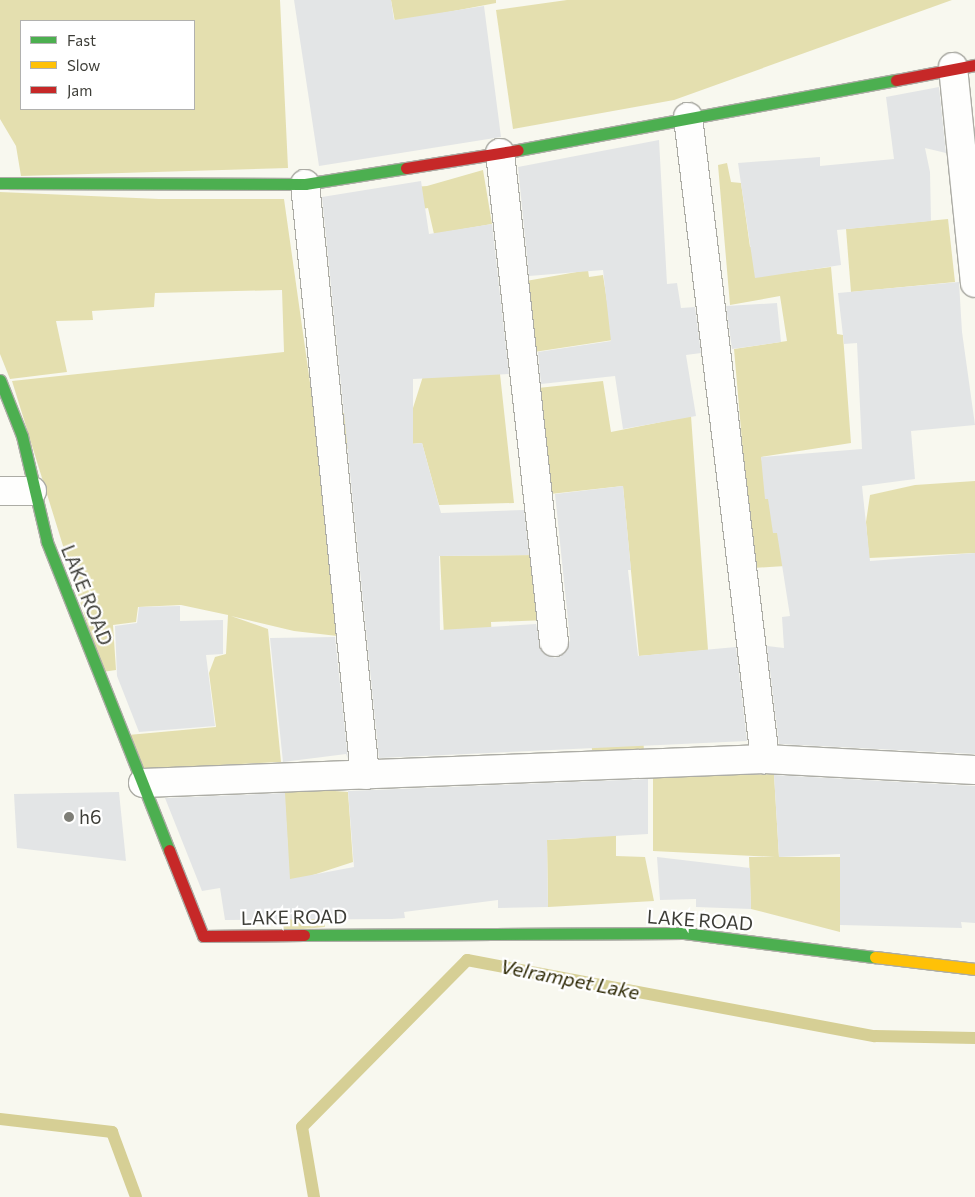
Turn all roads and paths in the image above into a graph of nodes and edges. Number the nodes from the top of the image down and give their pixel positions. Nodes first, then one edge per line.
1 (964, 66) edge
2 (688, 117) junction
3 (500, 153) junction
4 (0, 183) edge
5 (305, 184) junction
6 (975, 283) edge
7 (0, 380) edge
8 (0, 491) edge
9 (32, 491) junction
10 (554, 642) dead end
11 (765, 759) junction
12 (975, 770) edge
13 (365, 775) junction
14 (143, 783) junction
15 (975, 968) edge

1 - 2 street
1 - 6 street
2 - 3 street
2 - 11 street
3 - 5 street
3 - 10 street
4 - 5 street
5 - 13 street
7 - 9 street, LAKE ROAD
8 - 9 street
9 - 14 street, LAKE ROAD
11 - 12 street
11 - 13 street
13 - 14 street
14 - 15 street, LAKE ROAD

